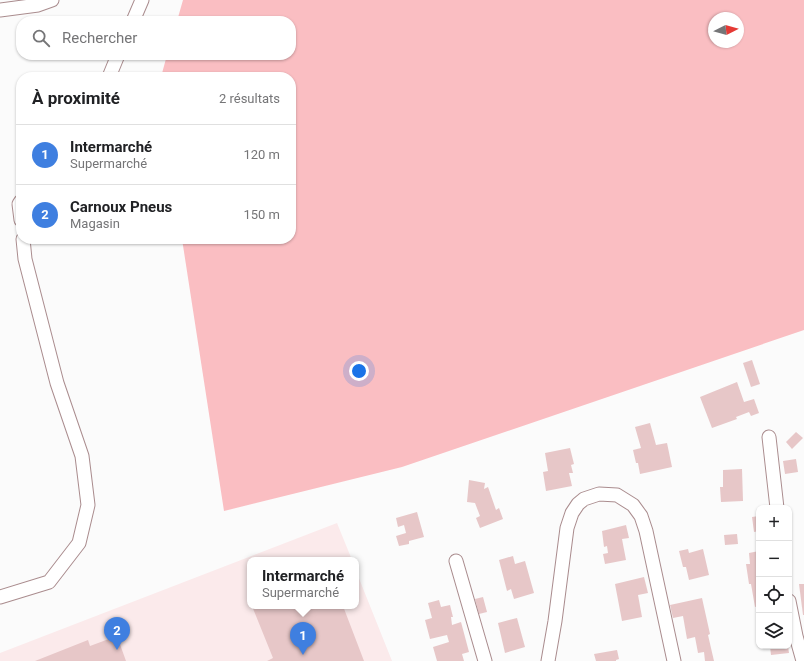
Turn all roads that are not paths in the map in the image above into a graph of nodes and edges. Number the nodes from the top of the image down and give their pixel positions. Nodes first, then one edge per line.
1 (52, 0) edge
2 (142, 0) edge
3 (0, 10) edge
4 (135, 16) edge
5 (116, 60) edge
6 (111, 72) edge
7 (24, 244) edge
8 (769, 437) dead end
9 (778, 505) edge
10 (456, 561) dead end
11 (0, 598) edge
12 (791, 613) edge
13 (484, 661) edge
14 (548, 661) edge
15 (674, 661) edge
16 (803, 661) edge

1 - 3 street
2 - 4 street
5 - 6 street
7 - 11 street
8 - 9 street
10 - 13 street
12 - 16 street
14 - 15 street

